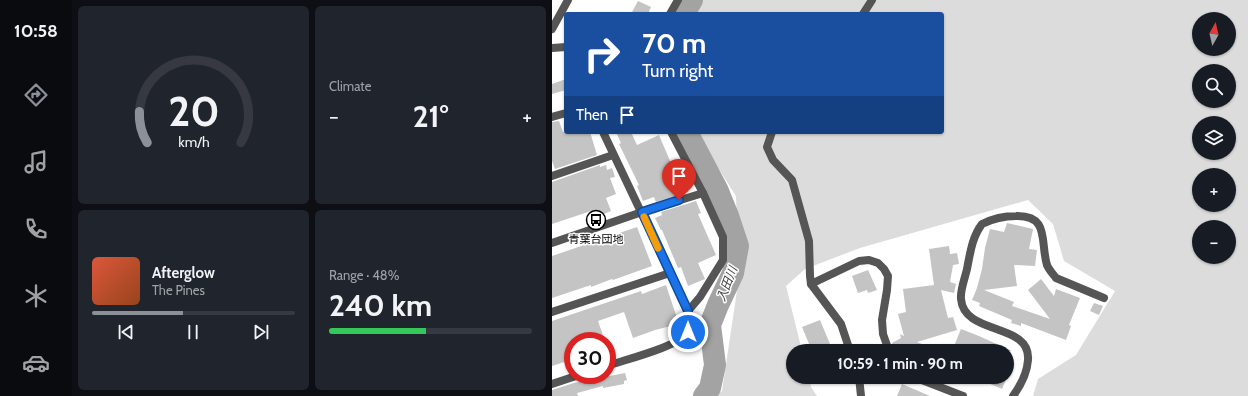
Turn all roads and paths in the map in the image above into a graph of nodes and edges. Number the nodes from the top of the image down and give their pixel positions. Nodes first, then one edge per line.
1 (568, 0) edge
2 (678, 0) edge
3 (872, 0) edge
4 (671, 12) edge
5 (864, 12) edge
6 (552, 29) edge
7 (564, 47) edge
8 (552, 48) edge
9 (564, 114) edge
10 (552, 117) edge
11 (604, 134) edge
12 (672, 134) edge
13 (771, 134) edge
14 (613, 155) junction
15 (552, 176) edge
16 (703, 193) junction
17 (642, 212) junction
18 (552, 243) edge
19 (670, 272) junction
20 (811, 284) junction
21 (1104, 298) dead end
22 (688, 311) junction
23 (552, 312) edge
24 (848, 344) edge
25 (887, 344) edge
26 (616, 363) edge
27 (564, 380) edge
28 (552, 384) edge
29 (860, 384) edge
30 (932, 384) edge
31 (861, 396) edge
32 (963, 396) edge
33 (1013, 396) edge

1 - 6 street
2 - 4 street
3 - 5 street
7 - 8 street
9 - 10 street
11 - 14 street
12 - 16 street
13 - 20 street
14 - 15 street
14 - 17 street
16 - 17 street
16 - 22 street
17 - 18 street
17 - 19 street
19 - 22 street
19 - 23 street
20 - 24 street
20 - 25 street
21 - 33 street
22 - 26 street
27 - 28 street
29 - 31 street
30 - 32 street

